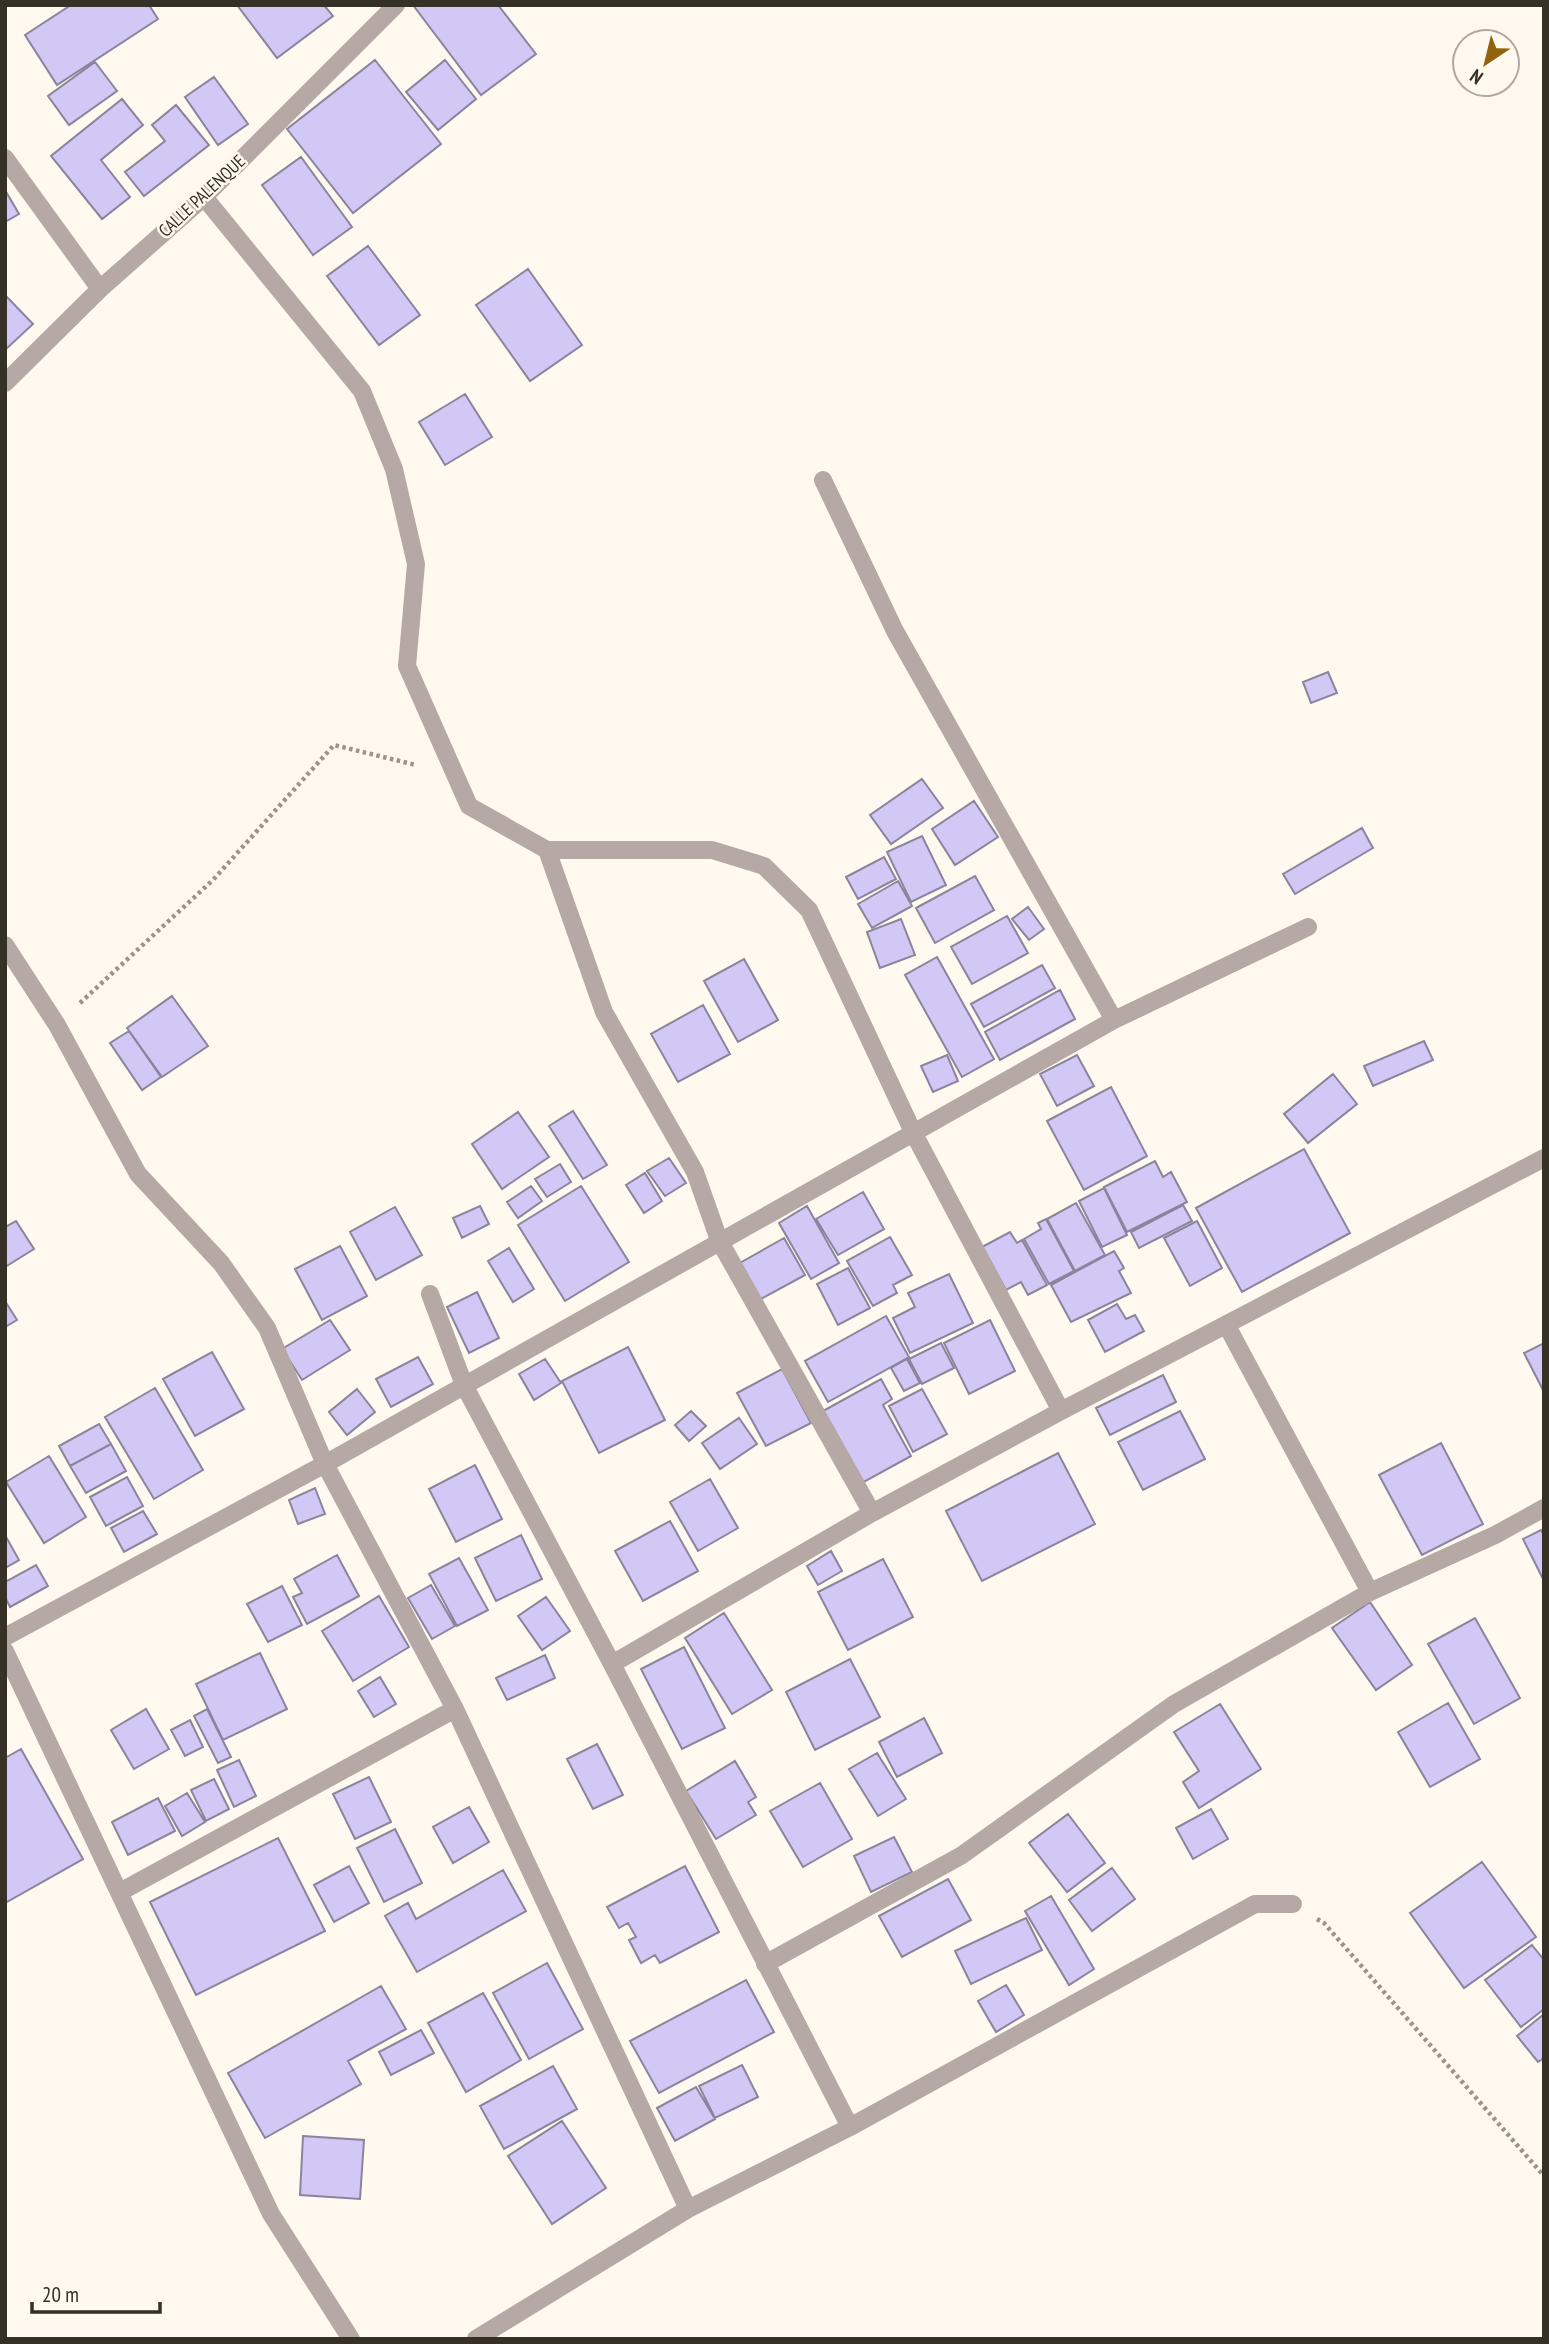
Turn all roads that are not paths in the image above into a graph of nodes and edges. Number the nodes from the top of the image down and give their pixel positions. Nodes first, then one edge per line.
1 (396, 5) edge
2 (5, 158) edge
3 (204, 197) junction
4 (100, 289) junction
5 (5, 383) edge
6 (823, 480) dead end
7 (547, 850) junction
8 (1308, 927) dead end
9 (5, 945) edge
10 (1114, 1020) junction
11 (913, 1132) junction
12 (1544, 1158) edge
13 (719, 1240) junction
14 (430, 1294) dead end
15 (1227, 1326) junction
16 (464, 1385) junction
17 (1061, 1411) junction
18 (325, 1464) junction
19 (1544, 1508) edge
20 (873, 1513) junction
21 (1370, 1592) junction
22 (5, 1637) edge
23 (5, 1651) edge
24 (612, 1664) junction
25 (455, 1709) junction
26 (120, 1892) junction
27 (1293, 1904) road end
28 (765, 1964) junction
29 (850, 2127) junction
30 (688, 2209) junction
31 (351, 2339) edge
32 (476, 2339) edge

1 - 3 street, CALLE PALENQUE
2 - 4 street
3 - 4 street, CALLE PALENQUE
3 - 7 street
4 - 5 street, CALLE PALENQUE
6 - 10 street
7 - 11 street
7 - 13 street
8 - 10 street
9 - 18 street
10 - 11 street
11 - 13 street
11 - 17 street
12 - 15 street
13 - 16 street
13 - 20 street
14 - 16 street
15 - 17 street
15 - 21 street
16 - 18 street
16 - 24 street
17 - 20 street
18 - 22 street
18 - 25 street
19 - 21 street
20 - 24 street
21 - 28 street
23 - 26 street
24 - 28 street
25 - 26 street
25 - 30 street
26 - 31 street
27 - 29 street
28 - 29 street
29 - 30 street
30 - 32 street

